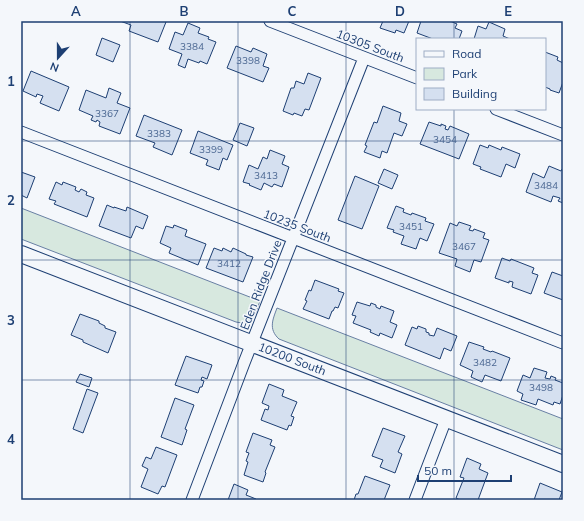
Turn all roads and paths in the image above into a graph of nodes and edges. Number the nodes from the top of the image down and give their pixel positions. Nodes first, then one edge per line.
1 (270, 21) edge
2 (364, 58) junction
3 (416, 78) edge
4 (499, 110) edge
5 (21, 132) edge
6 (563, 135) edge
7 (293, 238) junction
8 (21, 254) edge
9 (563, 343) edge
10 (252, 344) junction
11 (446, 419) junction
12 (563, 464) edge
13 (192, 500) edge
14 (415, 500) edge

1 - 2 street, 10305 South
2 - 3 street, 10305 South
2 - 7 street, Eden Ridge Drive
4 - 6 street
5 - 7 street, 10235 South
7 - 9 street, 10235 South
7 - 10 street, Eden Ridge Drive
8 - 10 street, 10200 South
10 - 11 street, 10200 South
10 - 13 street, Eden Ridge Drive
11 - 12 street, 10200 South
11 - 14 street

